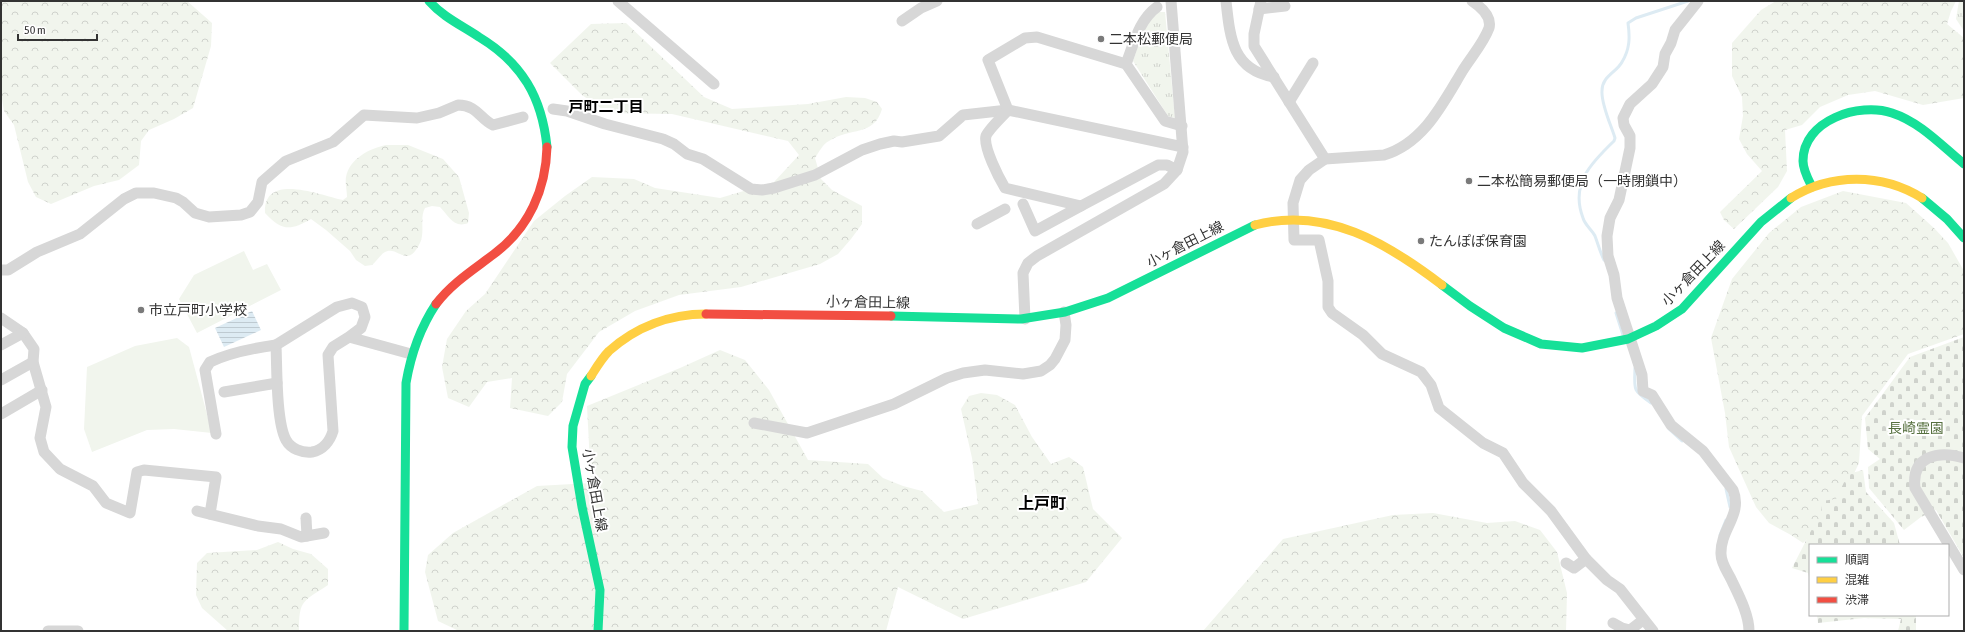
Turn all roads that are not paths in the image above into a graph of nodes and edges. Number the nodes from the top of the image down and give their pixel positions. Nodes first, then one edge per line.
1 (429, 1) edge
2 (618, 1) edge
3 (937, 1) edge
4 (1171, 1) edge
5 (1226, 1) edge
6 (1472, 1) edge
7 (1698, 1) edge
8 (1260, 5) edge
9 (1285, 6) dead end
10 (1157, 7) dead end
11 (902, 21) dead end
12 (1313, 62) dead end
13 (1126, 64) junction
14 (1274, 78) junction
15 (714, 84) dead end
16 (1290, 102) junction
17 (553, 109) dead end
18 (1008, 110) junction
19 (523, 117) dead end
20 (1182, 126) junction
21 (1183, 147) junction
22 (1325, 159) junction
23 (1964, 164) edge
24 (1177, 170) junction
25 (1812, 187) junction
26 (1023, 204) dead end
27 (1081, 206) junction
28 (1006, 209) dead end
29 (1293, 220) junction
30 (977, 224) dead end
31 (1964, 238) edge
32 (1, 270) edge
33 (1064, 312) junction
34 (1, 318) edge
35 (1025, 319) junction
36 (23, 333) junction
37 (349, 338) junction
38 (1, 345) edge
39 (276, 345) junction
40 (412, 354) junction
41 (33, 362) junction
42 (1, 380) edge
43 (277, 383) junction
44 (42, 390) junction
45 (224, 392) dead end
46 (1, 414) edge
47 (754, 423) dead end
48 (216, 434) dead end
49 (1964, 458) edge
50 (197, 511) dead end
51 (210, 514) junction
52 (306, 518) dead end
53 (324, 533) dead end
54 (307, 536) junction
55 (1948, 544) edge
56 (1949, 545) edge
57 (1586, 559) junction
58 (1566, 563) dead end
59 (1964, 570) edge
60 (1643, 620) junction
61 (1613, 623) dead end
62 (48, 631) edge
63 (78, 631) edge
64 (404, 631) edge
65 (598, 631) edge
66 (1653, 631) edge
67 (1749, 631) edge

1 - 40 main road
2 - 15 street
3 - 11 street
4 - 20 street
5 - 14 street
6 - 22 street
7 - 67 street
8 - 9 street
8 - 14 street
10 - 13 street
12 - 16 street
13 - 18 street
13 - 20 street
14 - 16 street
16 - 22 street
17 - 18 street
18 - 21 street
18 - 27 street
19 - 32 street
20 - 21 street
21 - 24 street
22 - 29 street
23 - 25 main road
24 - 27 street
24 - 35 street
25 - 29 main road, 小ヶ倉田上線
25 - 31 main road, 小ヶ倉田上線
26 - 27 street
28 - 30 street
29 - 33 main road, 小ヶ倉田上線
29 - 57 street
33 - 35 main road, 小ヶ倉田上線
33 - 47 street
34 - 36 street
35 - 65 main road, 小ヶ倉田上線
36 - 38 street
36 - 41 street
37 - 39 street
37 - 40 street
37 - 43 street
39 - 43 street
39 - 48 street
40 - 64 main road
41 - 42 street
41 - 44 street
43 - 45 street
44 - 46 street
44 - 51 street
49 - 55 street
50 - 51 street
51 - 54 street
52 - 54 street
53 - 54 street
56 - 59 street
57 - 58 street
57 - 60 street
60 - 61 street
60 - 66 street
62 - 63 street

